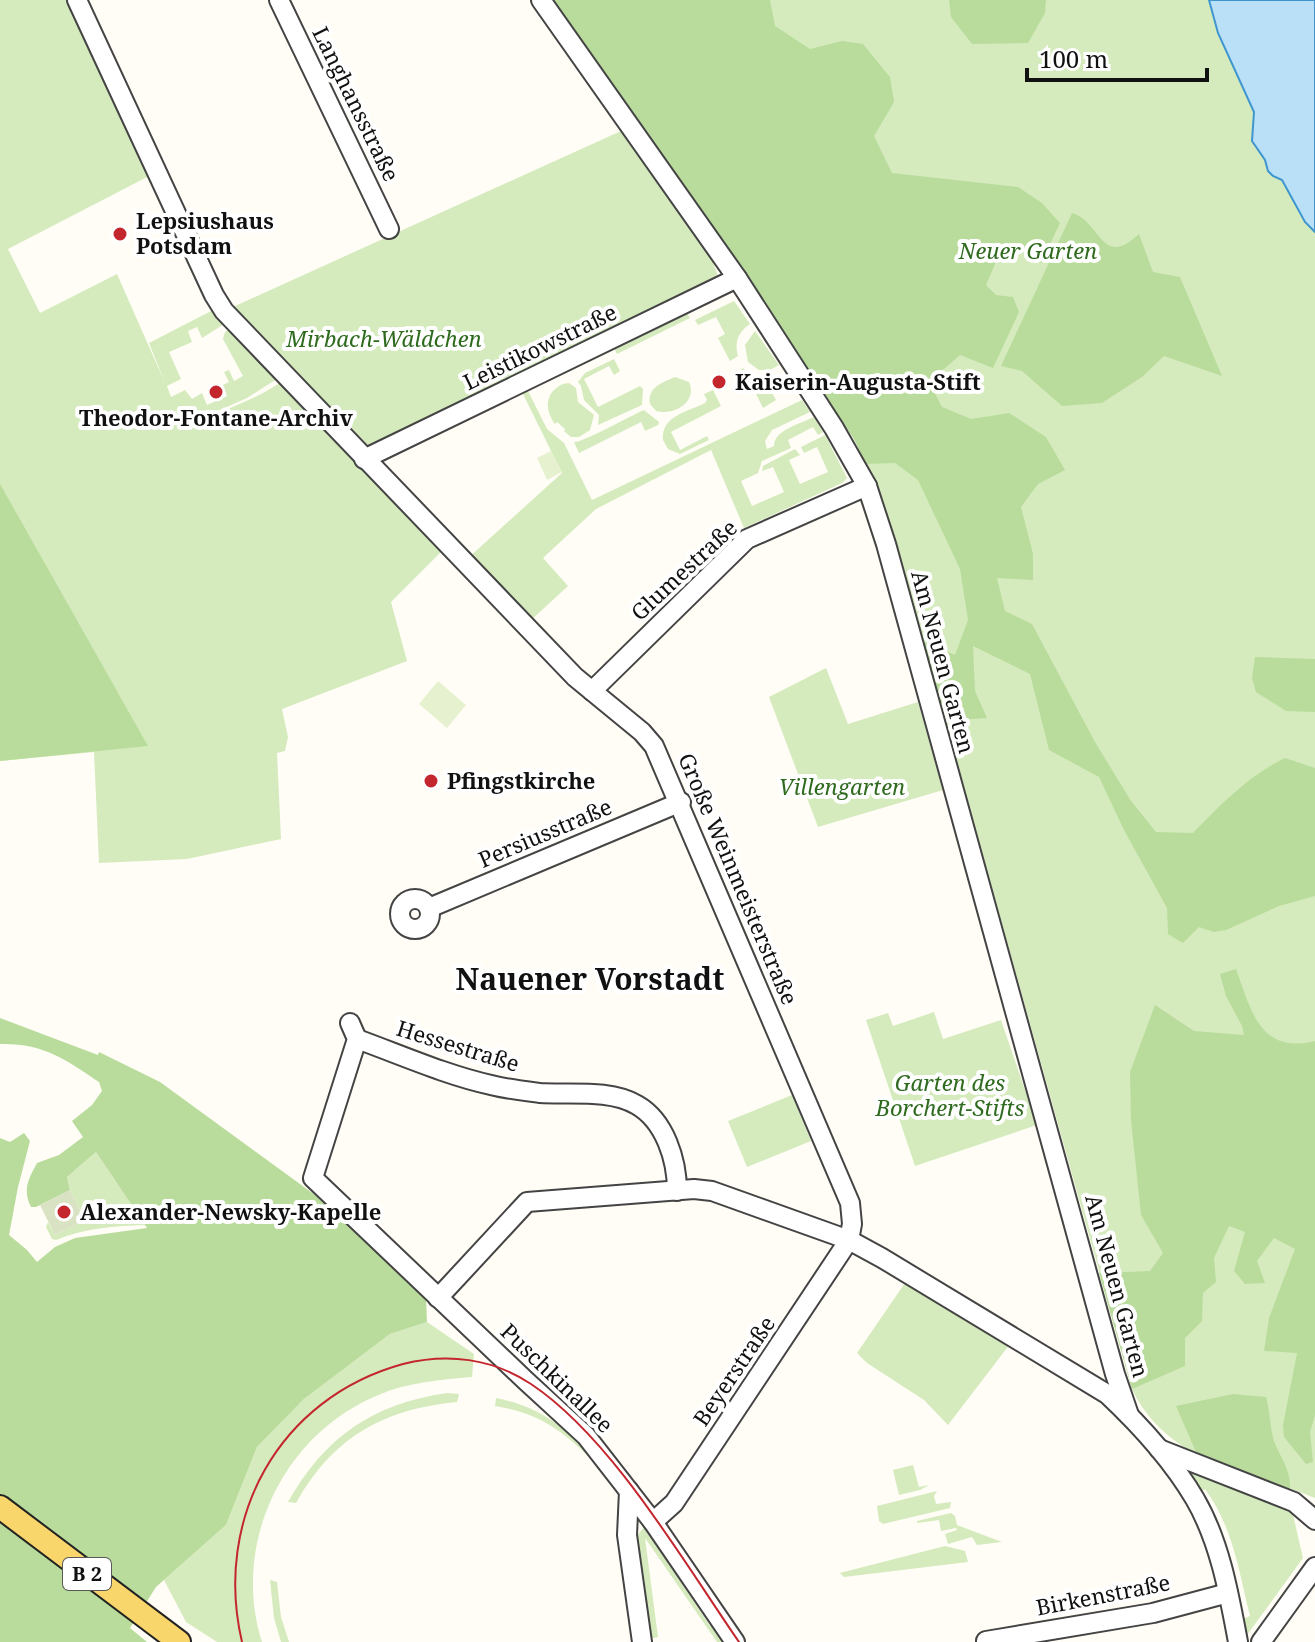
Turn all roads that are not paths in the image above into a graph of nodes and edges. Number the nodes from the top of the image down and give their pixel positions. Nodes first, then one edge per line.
1 (77, 0) edge
2 (279, 0) edge
3 (541, 0) edge
4 (389, 229) dead end
5 (737, 278) junction
6 (364, 459) junction
7 (867, 486) junction
8 (592, 691) junction
9 (681, 802) junction
10 (429, 908) dead end
11 (313, 1178) joint
12 (677, 1191) junction
13 (849, 1240) junction
14 (438, 1298) junction
15 (1129, 1415) junction
16 (1159, 1449) junction
17 (629, 1491) junction
18 (0, 1507) edge
19 (1311, 1516) edge
20 (653, 1522) junction
21 (1315, 1567) edge
22 (1228, 1593) junction
23 (986, 1641) edge
24 (179, 1642) edge
25 (642, 1642) edge
26 (735, 1642) edge
27 (1238, 1642) edge
28 (1261, 1642) edge

1 - 6 street, Große Weinmeisterstraße
2 - 4 street, Langhansstraße
3 - 5 street, Am Neuen Garten
5 - 6 street, Leistikowstraße
5 - 7 street, Am Neuen Garten
6 - 8 street, Große Weinmeisterstraße
7 - 8 street, Glumestraße
7 - 15 street, Am Neuen Garten
8 - 9 street, Große Weinmeisterstraße
9 - 10 street, Persiusstraße
9 - 13 street, Große Weinmeisterstraße
11 - 12 street, Hessestraße
11 - 14 street, Puschkinallee
12 - 13 street
12 - 14 street
13 - 15 street
13 - 20 street, Beyerstraße
14 - 17 street, Puschkinallee
15 - 16 street
16 - 19 street
16 - 22 street
17 - 20 street, Puschkinallee
17 - 25 street
18 - 24 main road, B 2
20 - 26 street, Puschkinallee
21 - 28 street
22 - 23 street, Birkenstraße
22 - 27 street

